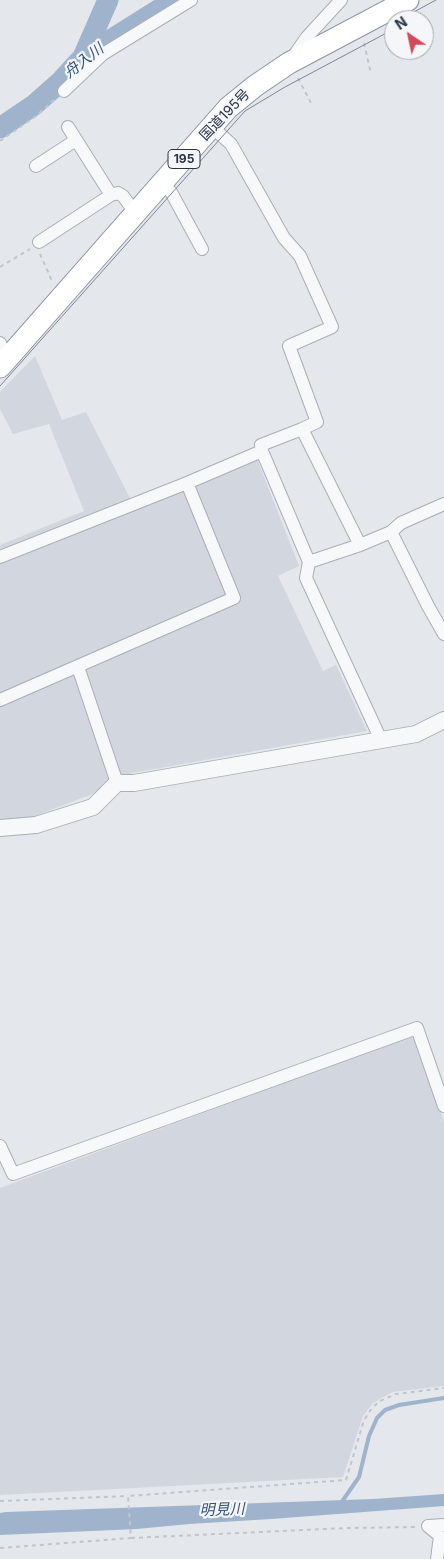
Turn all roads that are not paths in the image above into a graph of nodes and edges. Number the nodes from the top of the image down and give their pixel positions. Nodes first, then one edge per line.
1 (191, 0) edge
2 (341, 0) edge
3 (408, 0) edge
4 (289, 63) junction
5 (64, 91) road end
6 (68, 127) dead end
7 (212, 127) junction
8 (76, 140) junction
9 (36, 166) dead end
10 (162, 184) junction
11 (111, 195) junction
12 (136, 214) junction
13 (37, 244) road end
14 (202, 250) dead end
15 (2, 356) edge
16 (302, 429) junction
17 (262, 451) junction
18 (187, 483) junction
19 (444, 504) edge
20 (391, 532) junction
21 (360, 545) junction
22 (0, 557) edge
23 (309, 562) junction
24 (444, 634) edge
25 (78, 667) junction
26 (0, 700) edge
27 (444, 720) edge
28 (381, 740) junction
29 (117, 783) junction
30 (0, 828) edge
31 (444, 1106) edge
32 (0, 1146) edge
33 (444, 1525) edge
34 (437, 1559) edge

1 - 5 street
2 - 4 street
3 - 4 highway, 国道195号 / 195
4 - 7 highway, 国道195号 / 195
6 - 8 street
7 - 10 highway, 国道195号 / 195
7 - 16 street
8 - 9 street
8 - 11 street
10 - 12 highway, 国道195号 / 195
10 - 14 street
11 - 12 street
11 - 13 street
12 - 15 highway, 国道195号 / 195
16 - 17 street
16 - 21 street
17 - 18 street
17 - 23 street
18 - 22 street
18 - 25 street
19 - 20 street
20 - 21 street
20 - 24 street
21 - 23 street
23 - 28 street
25 - 26 street
25 - 29 street
27 - 28 street
28 - 29 street
29 - 30 street
31 - 32 street
33 - 34 street

